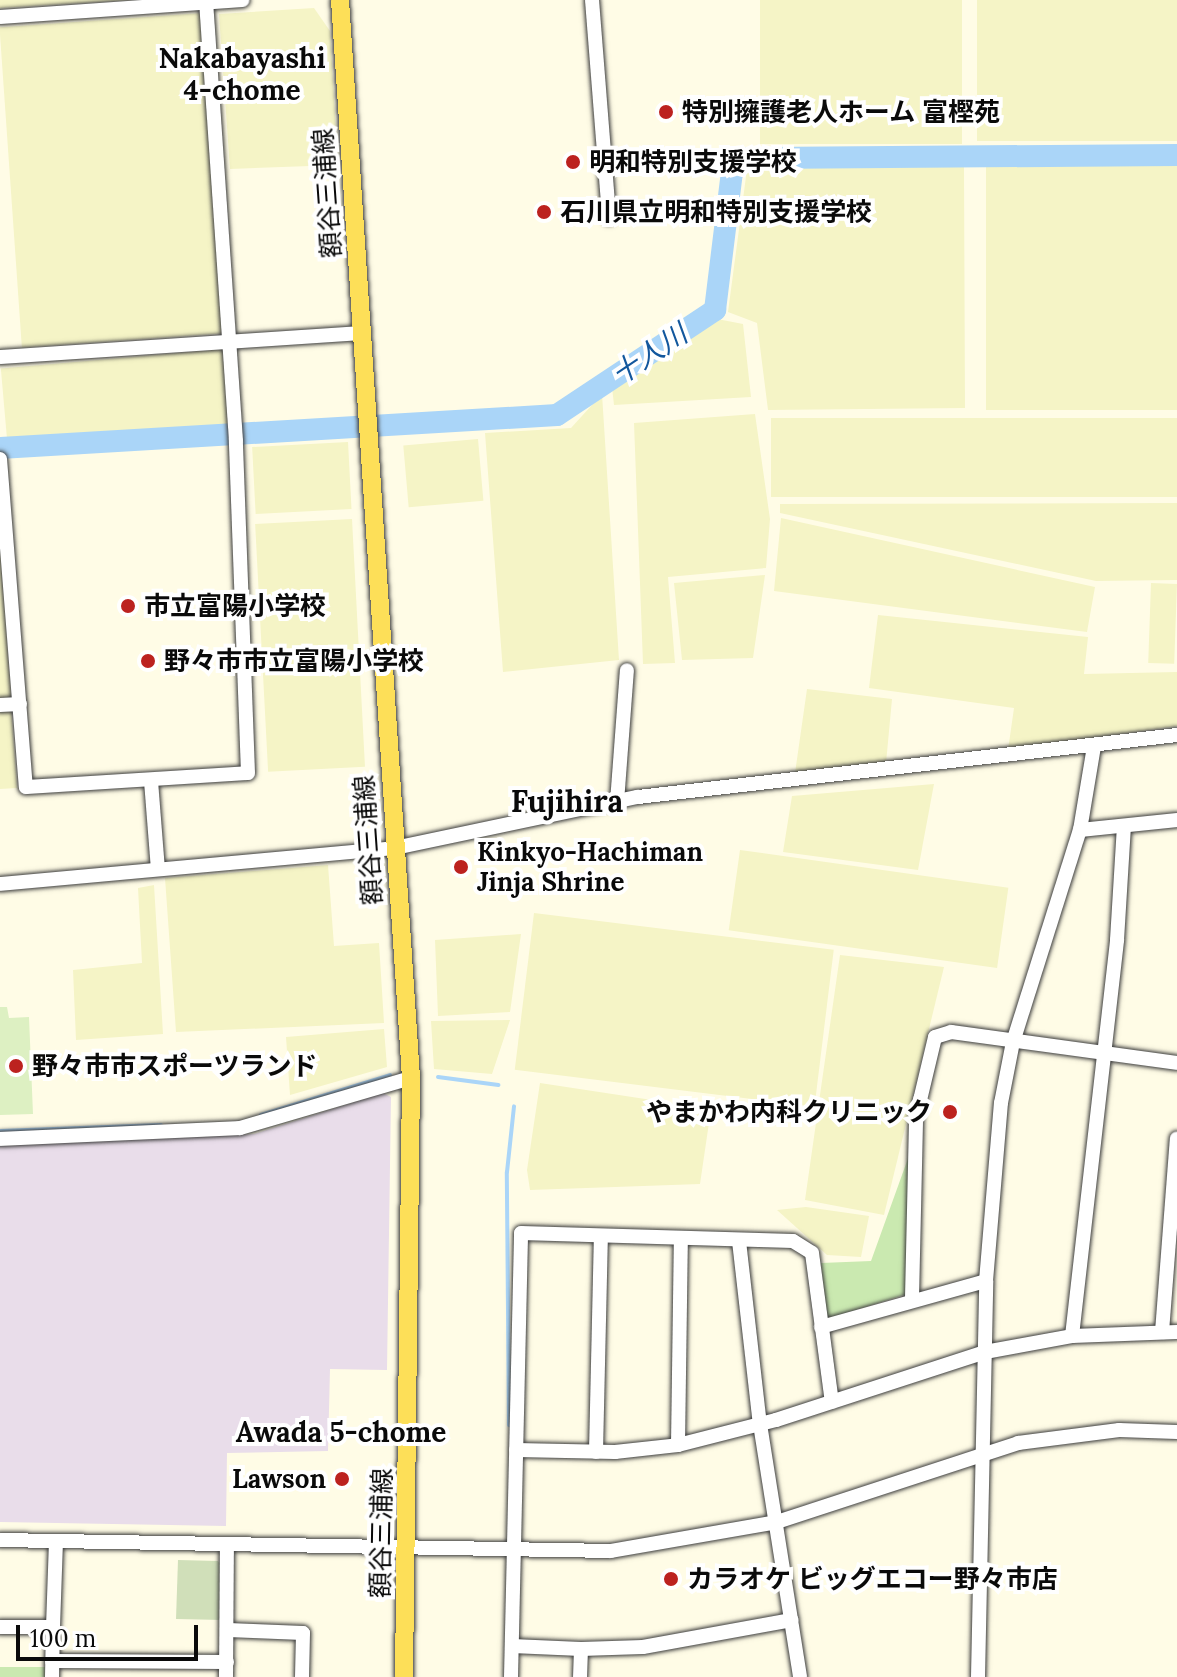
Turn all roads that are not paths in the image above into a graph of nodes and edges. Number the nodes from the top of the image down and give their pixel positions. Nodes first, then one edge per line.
1 (242, 0) edge
2 (340, 0) edge
3 (592, 0) edge
4 (206, 1) edge
5 (0, 17) edge
6 (609, 217) dead end
7 (362, 333) junction
8 (229, 341) junction
9 (0, 357) edge
10 (0, 459) edge
11 (627, 670) dead end
12 (20, 704) junction
13 (0, 705) edge
14 (1177, 735) edge
15 (1094, 746) junction
16 (151, 781) junction
17 (617, 802) junction
18 (1177, 820) edge
19 (1124, 827) junction
20 (1080, 830) junction
21 (395, 848) junction
22 (158, 869) junction
23 (0, 884) edge
24 (1013, 1042) junction
25 (1104, 1053) junction
26 (1177, 1063) edge
27 (411, 1078) junction
28 (0, 1139) edge
29 (1177, 1139) edge
30 (601, 1237) junction
31 (681, 1240) junction
32 (739, 1241) junction
33 (986, 1281) junction
34 (912, 1298) junction
35 (821, 1327) junction
36 (1170, 1332) edge
37 (1072, 1336) junction
38 (985, 1352) junction
39 (832, 1402) junction
40 (760, 1424) junction
41 (1177, 1432) edge
42 (678, 1445) junction
43 (516, 1450) junction
44 (596, 1452) junction
45 (982, 1454) junction
46 (777, 1522) junction
47 (0, 1540) edge
48 (56, 1541) junction
49 (227, 1544) junction
50 (408, 1549) junction
51 (513, 1549) junction
52 (792, 1620) junction
53 (0, 1627) edge
54 (53, 1627) junction
55 (228, 1630) junction
56 (512, 1646) junction
57 (581, 1649) junction
58 (52, 1669) edge
59 (227, 1670) edge
60 (302, 1677) edge
61 (404, 1677) edge
62 (511, 1677) edge
63 (580, 1677) edge
64 (800, 1677) edge
65 (978, 1677) edge

1 - 4 street
2 - 7 main road, 額谷三浦線
3 - 6 street
4 - 5 street
4 - 8 street
7 - 8 street
7 - 21 main road, 額谷三浦線
8 - 9 street
8 - 16 street
10 - 12 street
11 - 17 street
12 - 13 street
12 - 16 street
14 - 15 street
15 - 17 street
15 - 20 street
16 - 22 street
17 - 21 street
18 - 19 street
19 - 20 street
19 - 25 street
20 - 24 street
21 - 22 street
21 - 27 main road, 額谷三浦線
22 - 23 street
24 - 25 street
24 - 33 street
24 - 34 street
25 - 26 street
25 - 37 street
27 - 28 street
27 - 50 main road, 額谷三浦線
29 - 36 street
30 - 31 street
30 - 43 street
30 - 44 street
31 - 32 street
31 - 42 street
32 - 35 street
32 - 40 street
33 - 34 street
33 - 38 street
34 - 35 street
35 - 39 street
36 - 37 street
37 - 38 street
38 - 39 street
38 - 45 street
39 - 40 street
40 - 42 street
40 - 46 street
41 - 45 street
42 - 44 street
43 - 44 street
43 - 51 street
45 - 46 street
45 - 65 street
46 - 51 street
46 - 52 street
47 - 48 street
48 - 49 street
48 - 54 street
49 - 50 street
49 - 55 street
50 - 51 street
50 - 61 main road, 額谷三浦線
51 - 56 street
52 - 57 street
52 - 64 street
53 - 54 street
54 - 58 street
55 - 59 street
55 - 60 street
56 - 57 street
56 - 62 street
57 - 63 street
58 - 59 street

